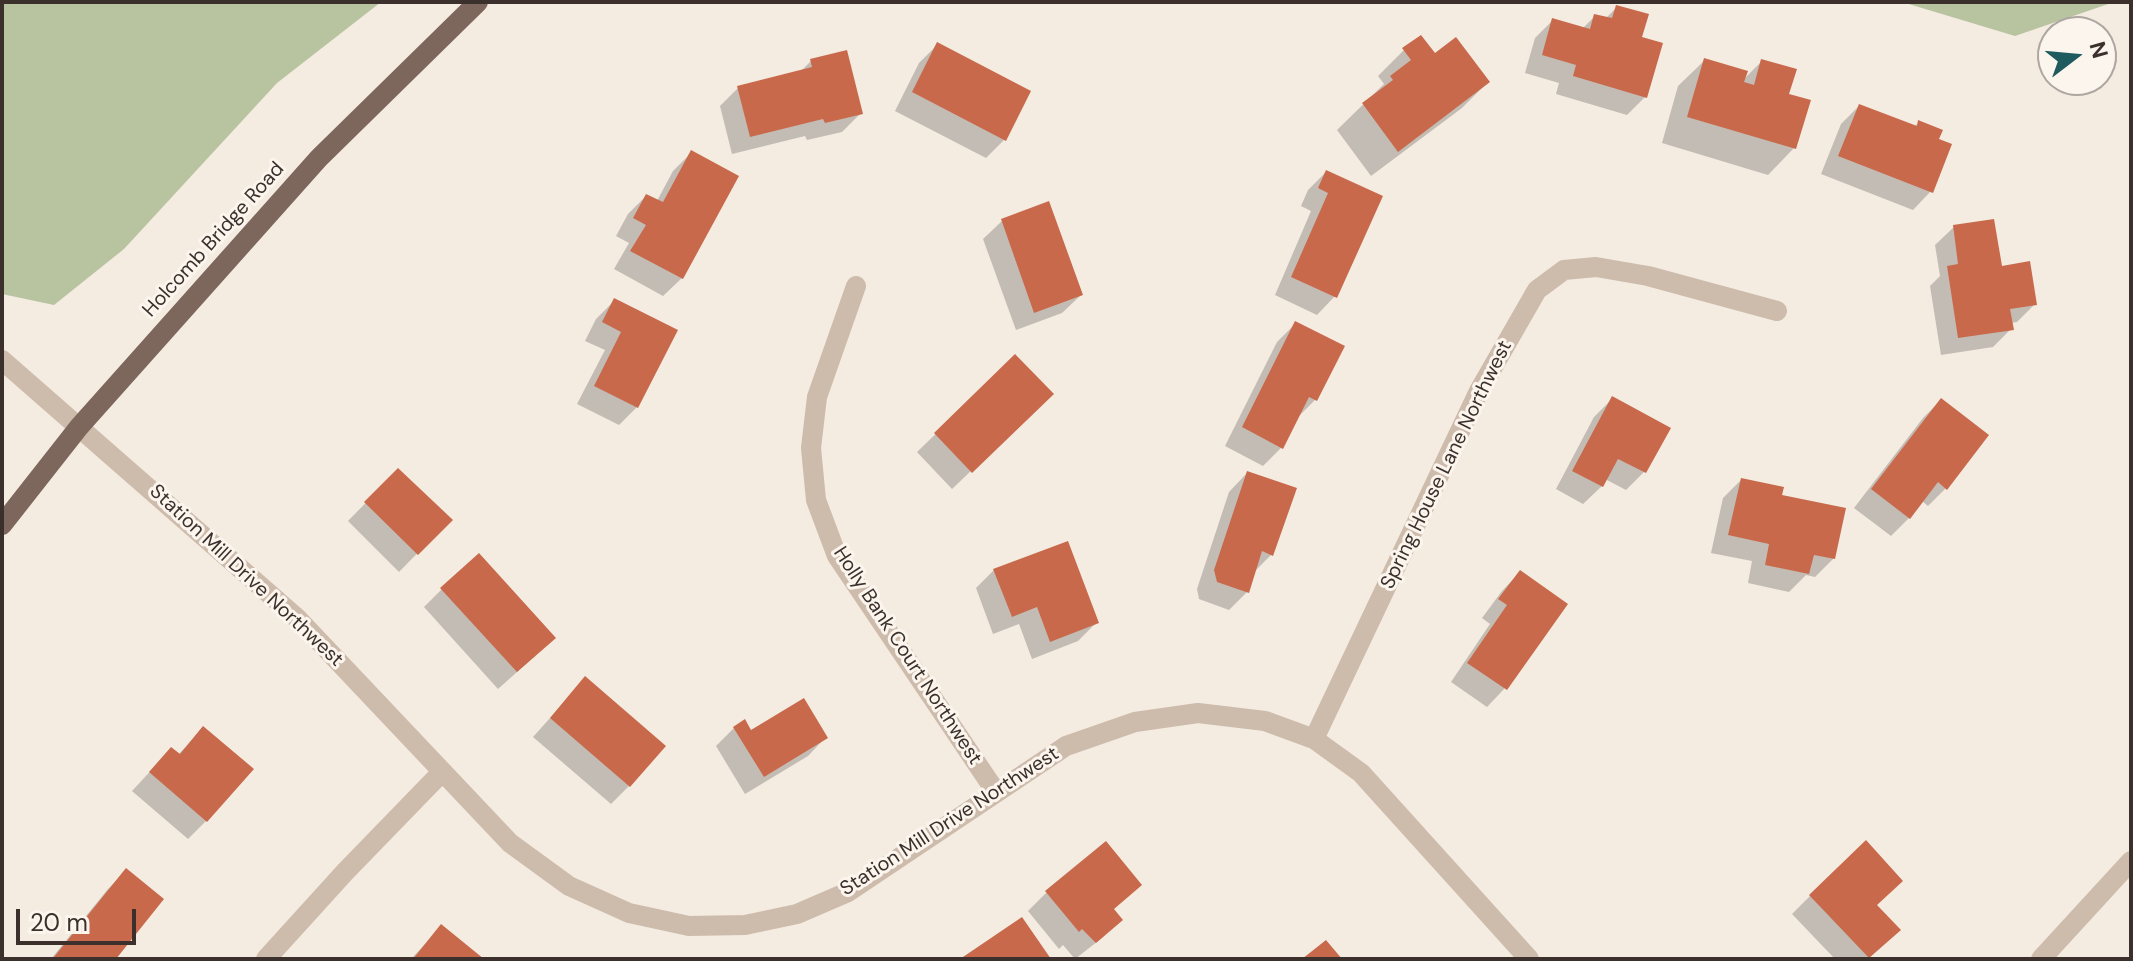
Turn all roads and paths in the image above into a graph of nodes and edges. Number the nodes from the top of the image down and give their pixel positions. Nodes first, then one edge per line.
1 (478, 2) edge
2 (856, 286) dead end
3 (1777, 311) dead end
4 (2, 360) edge
5 (79, 427) junction
6 (2, 525) edge
7 (1314, 739) junction
8 (442, 772) junction
9 (996, 792) junction
10 (2131, 861) edge
11 (266, 959) edge
12 (1529, 959) edge
13 (2041, 959) edge

1 - 5 main road, Holcomb Bridge Road
2 - 9 street, Holly Bank Court Northwest
3 - 7 street, Spring House Lane Northwest
4 - 5 street, Station Mill Drive Northwest
5 - 6 main road, Holcomb Bridge Road
5 - 8 street, Station Mill Drive Northwest
7 - 9 street, Station Mill Drive Northwest
7 - 12 street, Station Mill Drive Northwest
8 - 9 street, Station Mill Drive Northwest
8 - 11 street
10 - 13 street

